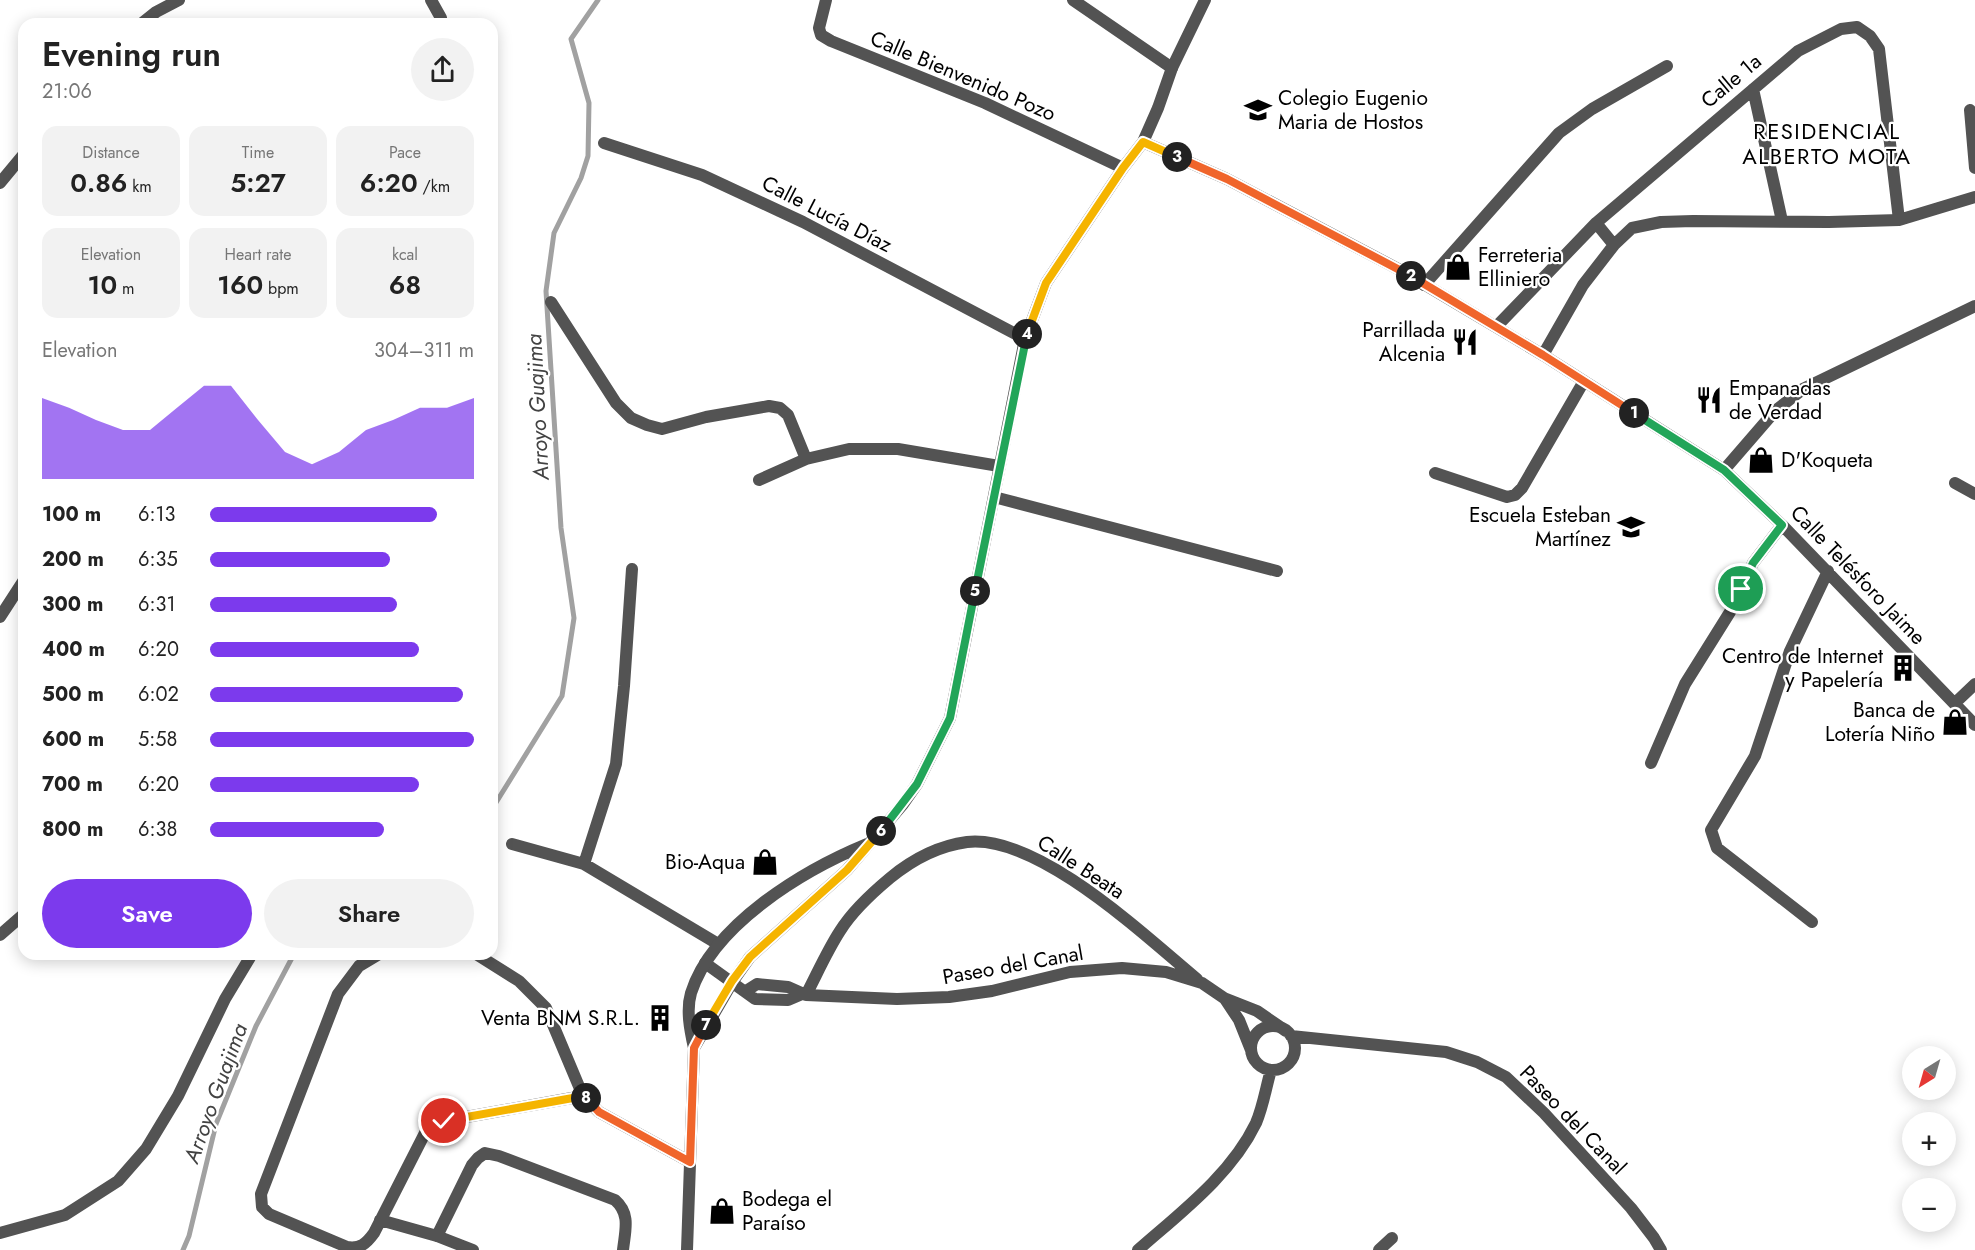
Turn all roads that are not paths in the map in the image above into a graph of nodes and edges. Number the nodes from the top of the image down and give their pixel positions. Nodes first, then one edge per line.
1 (179, 0) edge
2 (431, 0) edge
3 (826, 0) edge
4 (1073, 0) edge
5 (1204, 0) edge
6 (148, 18) edge
7 (441, 18) edge
8 (1666, 66) dead end
9 (1172, 68) junction
10 (1753, 89) junction
11 (1970, 110) dead end
12 (1143, 142) junction
13 (604, 143) dead end
14 (18, 161) edge
15 (1123, 168) junction
16 (1975, 168) edge
17 (0, 183) edge
18 (1975, 197) edge
19 (1899, 220) junction
20 (1782, 221) junction
21 (1596, 223) junction
22 (1614, 245) junction
23 (1424, 285) junction
24 (551, 302) dead end
25 (1975, 306) edge
26 (1496, 327) junction
27 (1025, 339) junction
28 (1543, 355) junction
29 (1584, 381) junction
30 (806, 459) junction
31 (999, 466) junction
32 (1724, 470) junction
33 (1434, 473) dead end
34 (759, 480) dead end
35 (1955, 483) dead end
36 (1975, 494) edge
37 (994, 497) junction
38 (1782, 525) junction
39 (632, 569) dead end
40 (1277, 571) dead end
41 (1828, 571) junction
42 (18, 589) edge
43 (0, 617) edge
44 (1975, 684) edge
45 (1955, 703) junction
46 (1975, 725) edge
47 (1651, 763) dead end
48 (871, 842) junction
49 (512, 844) dead end
50 (584, 864) junction
51 (18, 919) edge
52 (1812, 922) dead end
53 (0, 935) edge
54 (718, 944) junction
55 (248, 960) edge
56 (369, 960) edge
57 (486, 960) edge
58 (705, 963) junction
59 (732, 981) junction
60 (1202, 984) junction
61 (804, 994) junction
62 (1224, 998) junction
63 (1288, 1033) junction
64 (694, 1048) junction
65 (1252, 1052) junction
66 (1271, 1070) junction
67 (584, 1096) junction
68 (690, 1162) junction
69 (380, 1220) junction
70 (0, 1233) edge
71 (437, 1236) junction
72 (1392, 1238) dead end
73 (473, 1250) edge
74 (623, 1250) edge
75 (687, 1250) edge
76 (1138, 1250) edge
77 (1379, 1250) edge
78 (1661, 1250) edge

1 - 6 street
2 - 7 street
3 - 15 street, Calle Bienvenido Pozo
4 - 9 street
5 - 9 street
8 - 23 street
9 - 12 street
10 - 19 street, Calle 1a
10 - 20 street
10 - 21 street, Calle 1a
11 - 16 street
12 - 15 street
12 - 23 street, Calle Telésforo Jaime
13 - 27 street, Calle Lucía Díaz
14 - 17 street
15 - 27 street
18 - 19 street
19 - 20 street
20 - 22 street
21 - 22 street
21 - 26 street, Calle 1a
22 - 28 street
23 - 26 street, Calle Telésforo Jaime
24 - 30 street
25 - 32 street
26 - 28 street, Calle Telésforo Jaime
27 - 31 street
28 - 29 street, Calle Telésforo Jaime
29 - 32 street, Calle Telésforo Jaime
29 - 33 street
30 - 31 street
30 - 34 street
31 - 37 street
32 - 38 street, Calle Telésforo Jaime
35 - 36 street
37 - 40 street
37 - 48 street
38 - 41 street, Calle Telésforo Jaime
38 - 47 street
39 - 50 street
41 - 45 street, Calle Telésforo Jaime
41 - 52 street
42 - 43 street
44 - 45 street
45 - 46 street, Calle Telésforo Jaime
48 - 54 street
48 - 59 street
49 - 50 street
50 - 54 street
51 - 53 street
54 - 58 street
55 - 70 street
56 - 69 street
57 - 67 street
58 - 59 street, Paseo del Canal
58 - 64 street
59 - 61 street, Paseo del Canal
59 - 64 street
60 - 61 street, Paseo del Canal
60 - 61 street, Calle Beata
60 - 62 street, Paseo del Canal
62 - 63 street, Paseo del Canal
62 - 65 street, Paseo del Canal
63 - 65 street
63 - 66 street
63 - 78 street, Paseo del Canal
64 - 68 street
65 - 66 street
66 - 76 street
67 - 68 street
67 - 69 street
68 - 75 street
69 - 71 street
71 - 73 street
71 - 74 street
72 - 77 street

